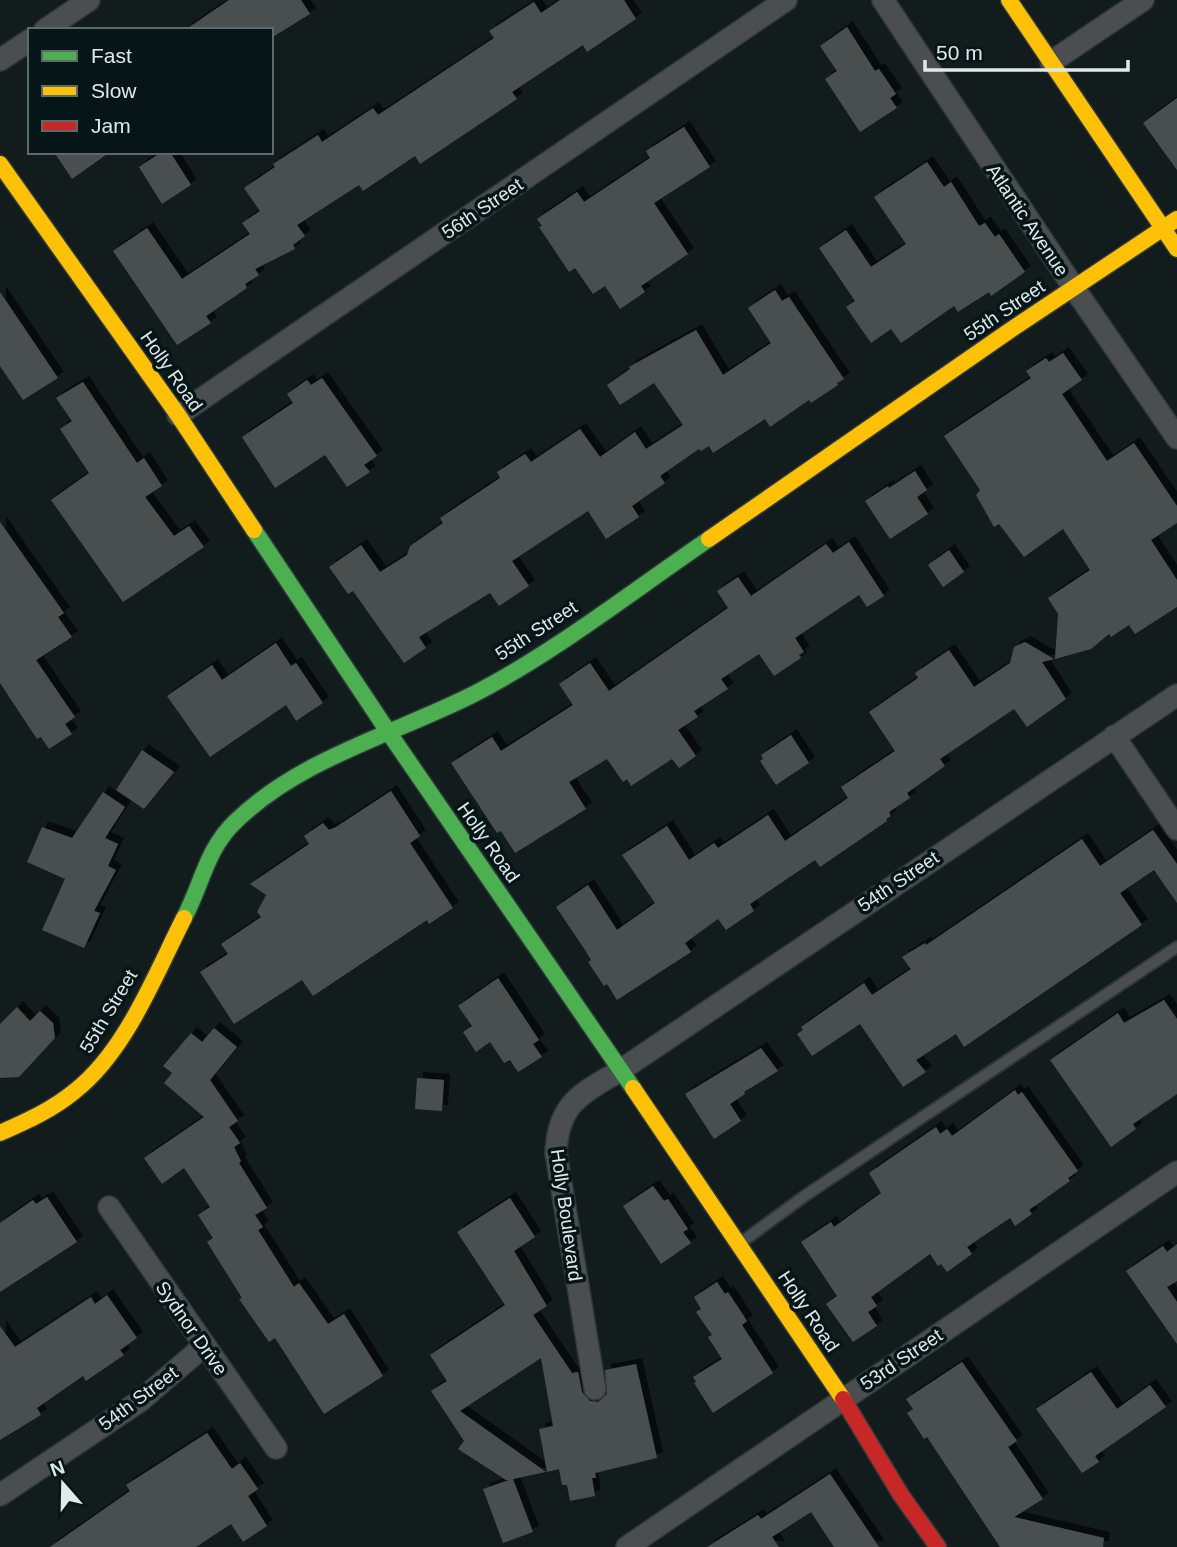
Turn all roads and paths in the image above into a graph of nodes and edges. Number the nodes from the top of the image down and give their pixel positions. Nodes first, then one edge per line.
1 (89, 0) edge
2 (786, 0) edge
3 (883, 0) edge
4 (1009, 0) edge
5 (1143, 0) edge
6 (48, 28) edge
7 (28, 41) edge
8 (0, 60) edge
9 (1051, 62) junction
10 (0, 164) edge
11 (1177, 219) edge
12 (1163, 228) junction
13 (1177, 249) edge
14 (1074, 288) junction
15 (178, 415) junction
16 (1177, 438) edge
17 (1177, 695) edge
18 (389, 733) junction
19 (1114, 736) junction
20 (1177, 829) edge
21 (1177, 947) edge
22 (621, 1070) junction
23 (0, 1133) edge
24 (1177, 1172) edge
25 (109, 1207) dead end
26 (739, 1244) junction
27 (205, 1345) junction
28 (596, 1389) dead end
29 (843, 1399) junction
30 (276, 1448) dead end
31 (0, 1495) edge
32 (627, 1547) edge
33 (939, 1547) edge

1 - 6 street
2 - 15 street, 56th Street
3 - 14 street, Atlantic Avenue
4 - 9 main road
5 - 9 street
7 - 8 street
9 - 12 main road
10 - 15 main road, Holly Road
11 - 12 main road, 55th Street
12 - 13 main road
12 - 14 main road, 55th Street
14 - 16 street, Atlantic Avenue
14 - 18 main road, 55th Street
15 - 18 main road, Holly Road
17 - 19 street, 54th Street
18 - 22 main road, Holly Road
18 - 23 main road, 55th Street
19 - 20 street
19 - 22 street, 54th Street
21 - 26 lane
22 - 26 main road, Holly Road
22 - 28 street, Holly Boulevard
24 - 29 street, 53rd Street
25 - 27 street, Sydnor Drive
26 - 29 main road, Holly Road
27 - 30 street, Sydnor Drive
27 - 31 street, 54th Street
29 - 32 street, 53rd Street
29 - 33 main road, Holly Road

